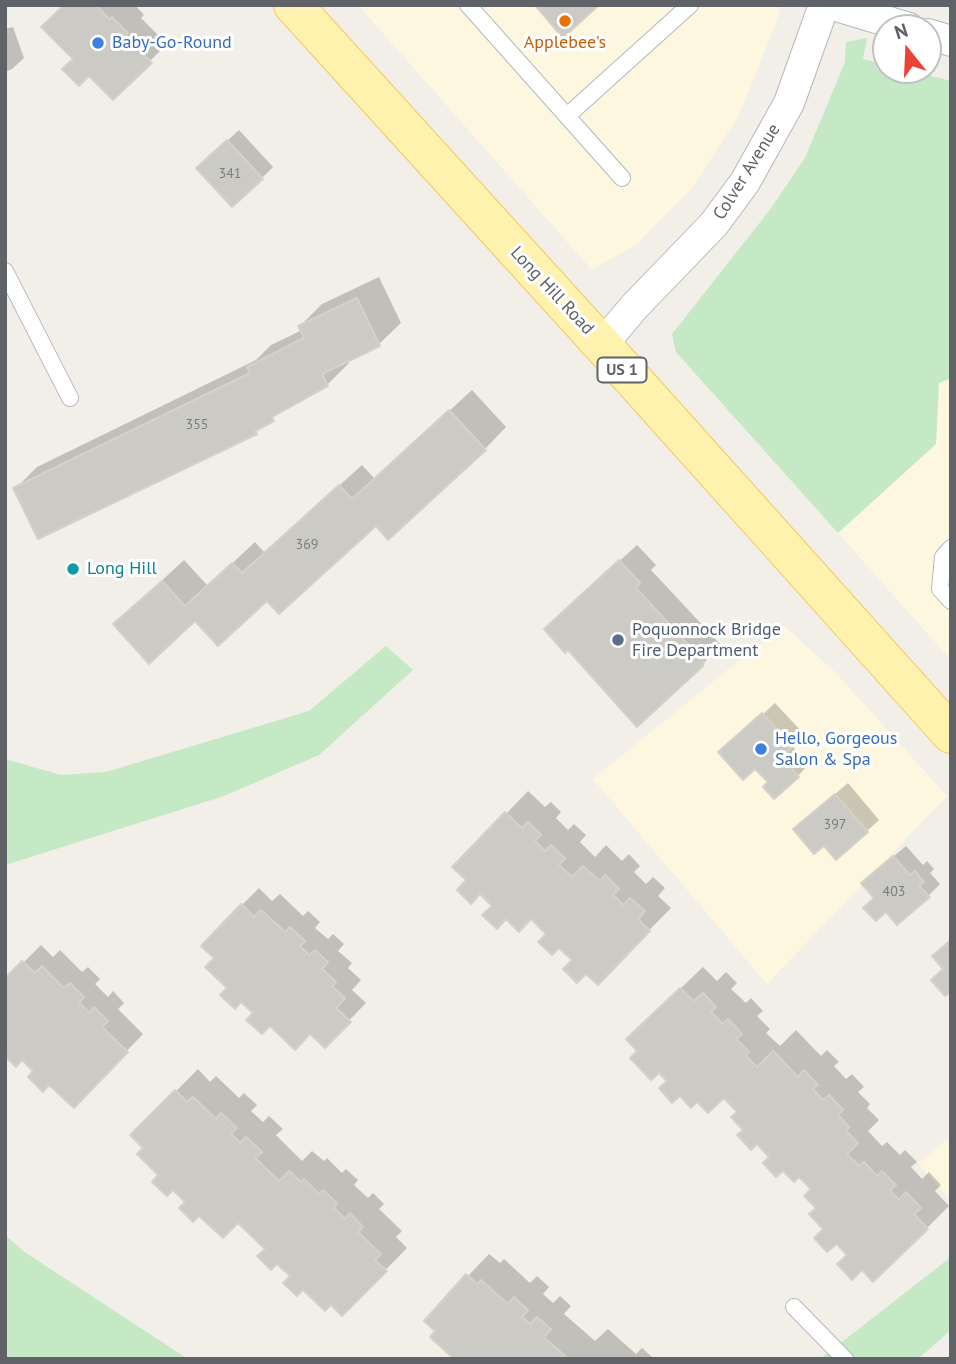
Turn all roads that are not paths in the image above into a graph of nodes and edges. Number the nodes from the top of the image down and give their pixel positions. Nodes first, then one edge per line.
1 (293, 5) edge
2 (468, 5) edge
3 (691, 5) edge
4 (824, 5) edge
5 (833, 5) edge
6 (872, 17) edge
7 (567, 116) junction
8 (622, 178) dead end
9 (5, 271) edge
10 (602, 345) junction
11 (70, 398) dead end
12 (951, 548) edge
13 (951, 601) edge
14 (951, 734) edge
15 (794, 1307) dead end
16 (845, 1359) edge

1 - 10 main road, Long Hill Road / US 1
2 - 7 lane
3 - 7 lane
4 - 10 street, Colver Avenue
5 - 6 street
7 - 8 lane
9 - 11 lane
10 - 14 main road, Long Hill Road / US 1
12 - 13 lane
15 - 16 lane

